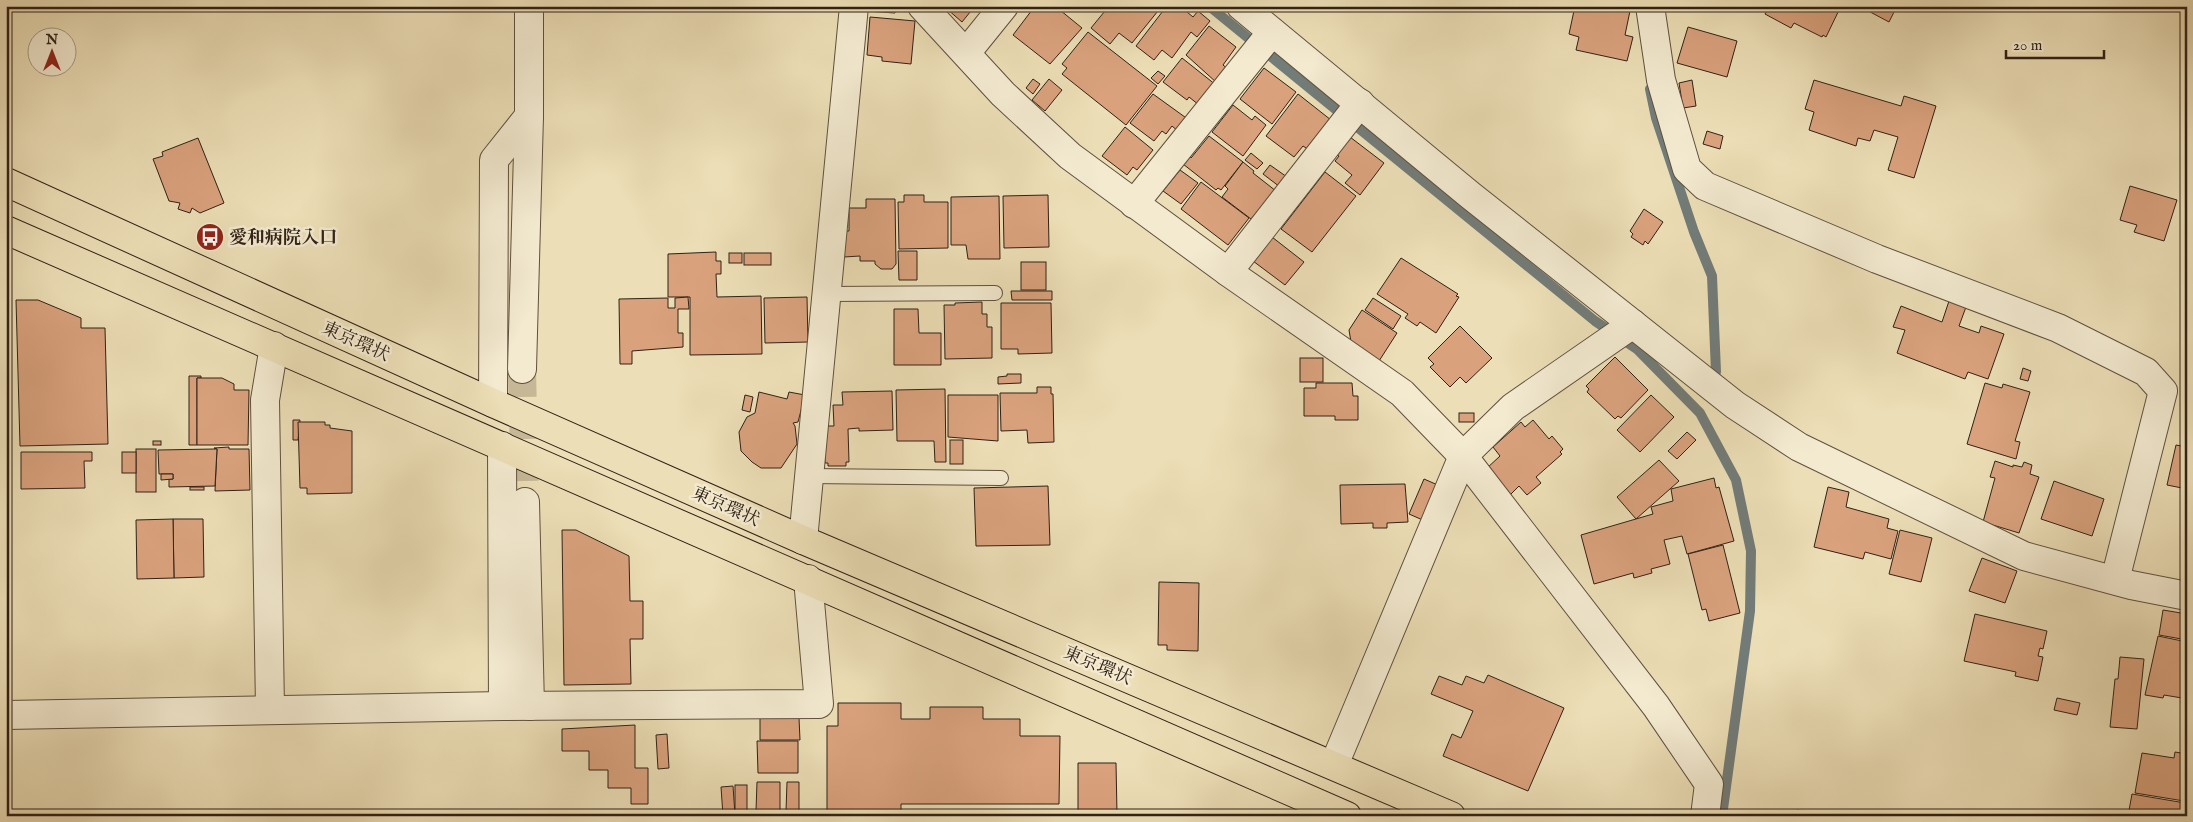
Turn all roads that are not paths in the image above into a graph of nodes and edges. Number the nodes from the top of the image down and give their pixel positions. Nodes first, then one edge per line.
1 (529, 6) edge
2 (854, 6) edge
3 (922, 6) edge
4 (1004, 6) edge
5 (1241, 6) edge
6 (1650, 6) edge
7 (1263, 43) junction
8 (966, 53) junction
9 (1350, 115) junction
10 (529, 116) junction
11 (6, 182) edge
12 (1134, 204) junction
13 (6, 230) edge
14 (1228, 272) junction
15 (995, 292) dead end
16 (826, 294) junction
17 (1634, 324) junction
18 (274, 346) junction
19 (522, 369) tunnel mouth
20 (493, 404) junction
21 (502, 446) junction
22 (1463, 456) junction
23 (809, 476) junction
24 (1001, 478) dead end
25 (524, 502) tunnel mouth
26 (803, 540) junction
27 (808, 579) junction
28 (2115, 580) junction
29 (2187, 596) edge
30 (502, 706) junction
31 (530, 706) junction
32 (270, 709) junction
33 (6, 715) edge
34 (1334, 766) junction
35 (1347, 816) edge
36 (1451, 816) edge
37 (1705, 816) edge

1 - 10 street
2 - 16 street
3 - 8 street
4 - 8 street
5 - 7 street
6 - 28 street
7 - 9 street
7 - 12 street
8 - 12 street
9 - 14 street
9 - 17 street
10 - 19 street
10 - 20 street
11 - 20 highway, 東京環状
12 - 14 street
13 - 18 highway, 東京環状
14 - 22 street
15 - 16 lane
16 - 23 street
17 - 22 street
17 - 28 street
18 - 21 highway, 東京環状
18 - 32 street
20 - 26 highway, 東京環状
21 - 27 highway, 東京環状
21 - 30 street
22 - 34 street
22 - 37 street
23 - 24 lane
23 - 26 street
25 - 31 street
26 - 34 highway, 東京環状
27 - 31 street
27 - 35 highway, 東京環状
28 - 29 street
30 - 31 street
30 - 32 street
32 - 33 street
34 - 36 highway, 東京環状

